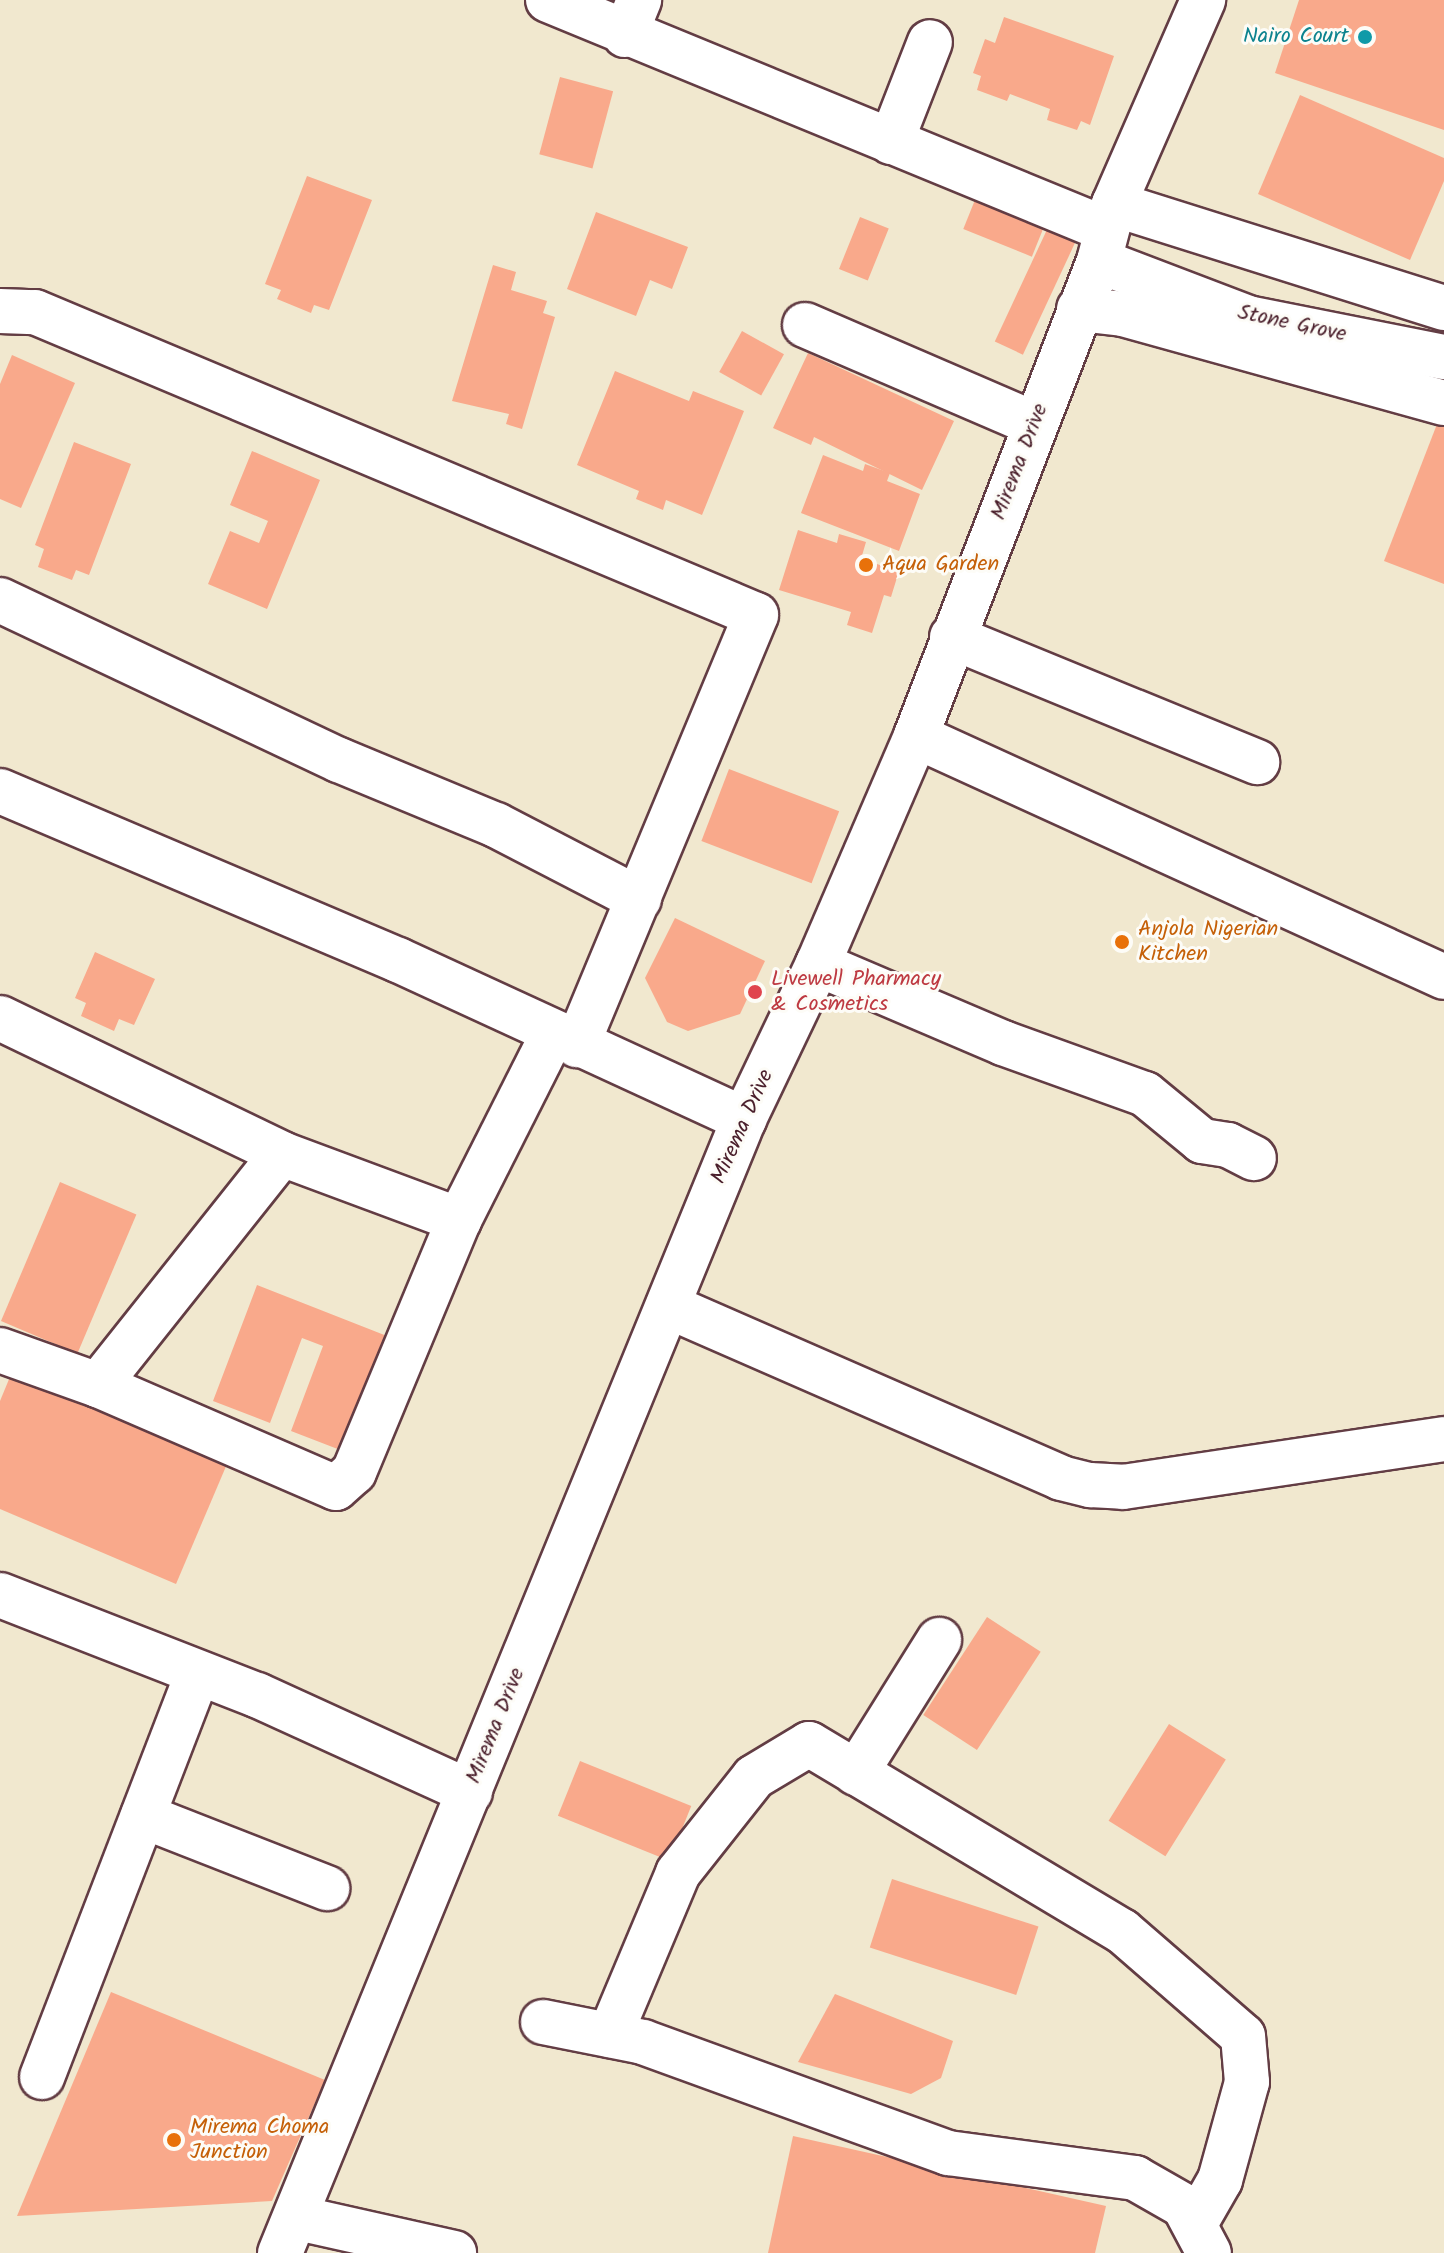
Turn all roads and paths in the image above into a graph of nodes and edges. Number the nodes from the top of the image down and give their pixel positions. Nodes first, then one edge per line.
1 (548, 0) edge
2 (1203, 0) edge
3 (632, 17) edge
4 (930, 42) dead end
5 (891, 142) junction
6 (1106, 231) junction
7 (1444, 308) edge
8 (1079, 309) junction
9 (17, 312) edge
10 (805, 325) dead end
11 (1444, 357) edge
12 (1444, 403) edge
13 (1035, 424) junction
14 (0, 600) edge
15 (952, 637) junction
16 (916, 736) junction
17 (1257, 762) dead end
18 (0, 791) edge
19 (639, 899) junction
20 (818, 964) junction
21 (1444, 977) edge
22 (0, 1018) edge
23 (565, 1040) junction
24 (744, 1119) junction
25 (282, 1154) junction
26 (1254, 1158) dead end
27 (459, 1220) junction
28 (668, 1306) junction
29 (0, 1350) edge
30 (98, 1385) junction
31 (1444, 1439) edge
32 (0, 1595) edge
33 (939, 1640) dead end
34 (198, 1673) junction
35 (856, 1773) junction
36 (470, 1792) junction
37 (143, 1816) junction
38 (327, 1888) dead end
39 (543, 2022) dead end
40 (610, 2035) junction
41 (42, 2077) dead end
42 (289, 2236) edge
43 (1203, 2237) edge
44 (454, 2253) edge

1 - 3 street
2 - 6 street, Mirema Drive
3 - 5 street
4 - 5 street
5 - 6 street
6 - 7 street
6 - 8 street, Mirema Drive
6 - 11 street, Stone Grove
8 - 12 street
8 - 13 street, Mirema Drive
9 - 19 street
10 - 13 street
13 - 15 street, Mirema Drive
14 - 19 street
15 - 16 street, Mirema Drive
15 - 17 street
16 - 20 street, Mirema Drive
16 - 21 street
18 - 23 street
19 - 23 street
20 - 24 street, Mirema Drive
20 - 26 street
22 - 25 street
23 - 24 street
23 - 27 street
24 - 28 street, Mirema Drive
25 - 27 street
25 - 30 street
27 - 30 street
28 - 31 street
28 - 36 street, Mirema Drive
29 - 30 street
32 - 34 street
33 - 35 street
34 - 36 street
34 - 37 street
35 - 40 street
35 - 43 street
36 - 42 street, Mirema Drive
37 - 38 street
37 - 41 street
39 - 40 street
40 - 43 street
42 - 44 street

